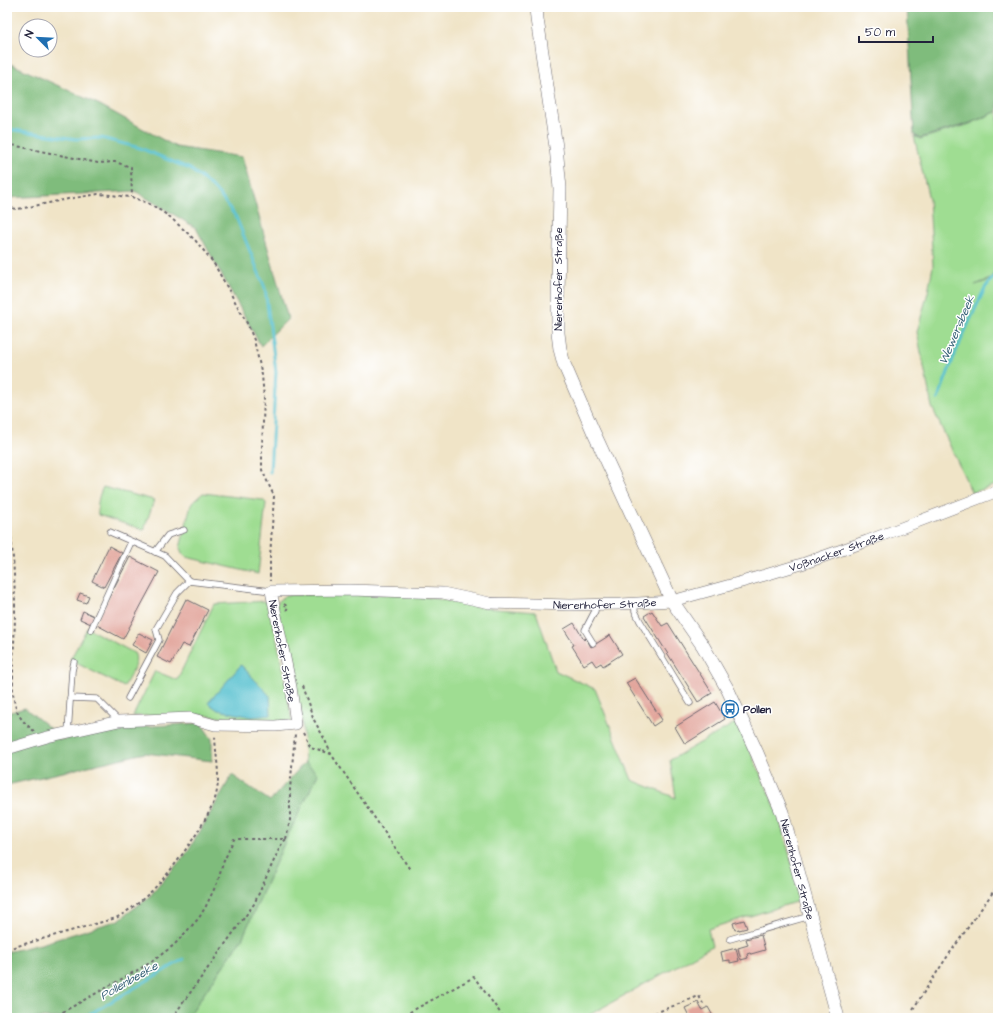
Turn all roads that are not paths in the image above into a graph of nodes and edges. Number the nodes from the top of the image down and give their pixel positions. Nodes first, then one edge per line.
1 (536, 7) edge
2 (998, 491) edge
3 (184, 530) dead end
4 (110, 532) dead end
5 (131, 542) junction
6 (155, 552) junction
7 (189, 581) junction
8 (272, 591) junction
9 (672, 601) junction
10 (634, 603) junction
11 (595, 605) junction
12 (91, 630) dead end
13 (593, 643) dead end
14 (74, 662) dead end
15 (70, 698) junction
16 (128, 698) dead end
17 (690, 703) dead end
18 (119, 721) junction
19 (68, 733) junction
20 (7, 749) edge
21 (810, 916) junction
22 (730, 939) dead end
23 (838, 1018) edge

1 - 9 street, Nierenhofer Straße
2 - 9 street, Voßnacker Straße
3 - 6 lane
4 - 5 lane
5 - 6 lane
5 - 12 lane
6 - 7 lane
7 - 8 lane
7 - 16 lane
8 - 11 street, Nierenhofer Straße
8 - 18 street, Nierenhofer Straße
9 - 10 street, Nierenhofer Straße
9 - 21 street, Nierenhofer Straße
10 - 11 street, Nierenhofer Straße
10 - 17 lane
11 - 13 lane
14 - 15 lane
15 - 18 lane
15 - 19 lane
18 - 19 street
19 - 20 street
21 - 22 lane
21 - 23 street, Nierenhofer Straße

